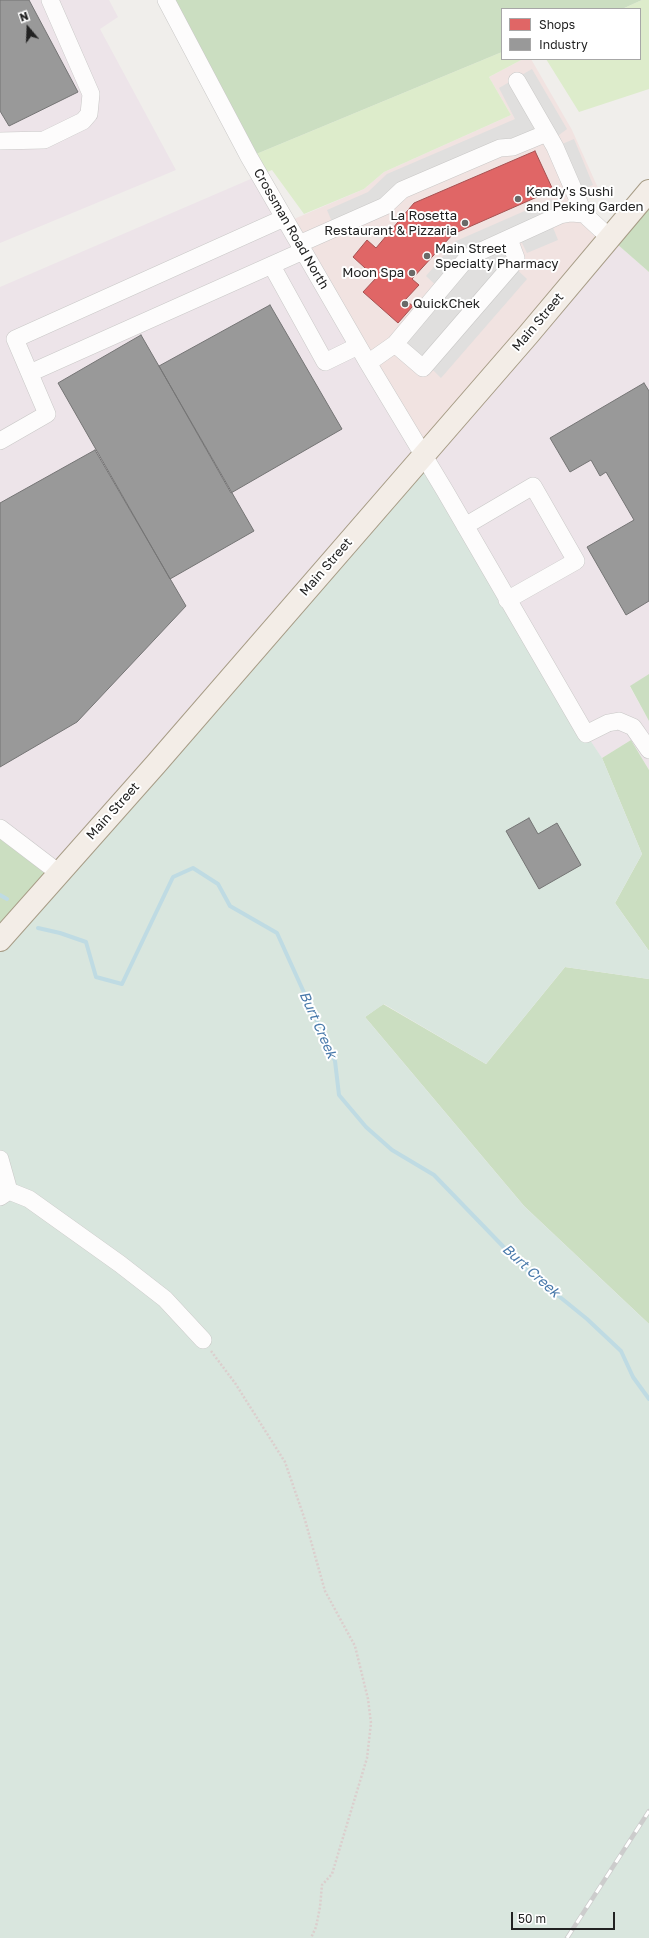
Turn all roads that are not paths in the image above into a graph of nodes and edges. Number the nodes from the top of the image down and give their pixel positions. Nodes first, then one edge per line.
1 (50, 0) edge
2 (166, 0) edge
3 (517, 81) dead end
4 (547, 133) junction
5 (0, 142) edge
6 (649, 191) edge
7 (584, 214) junction
8 (284, 218) junction
9 (609, 237) junction
10 (509, 239) junction
11 (301, 248) junction
12 (272, 266) junction
13 (395, 344) junction
14 (358, 346) junction
15 (368, 363) junction
16 (30, 373) junction
17 (0, 441) edge
18 (422, 455) junction
19 (465, 526) junction
20 (507, 600) junction
21 (649, 750) edge
22 (0, 828) edge
23 (58, 873) junction
24 (0, 940) edge
25 (0, 1159) edge
26 (5, 1194) edge
27 (203, 1340) road end

1 - 5 street
2 - 8 street, Crossman Road North
3 - 4 street
4 - 7 street
4 - 11 street
6 - 9 main road, Main Street
7 - 9 street
7 - 10 street
8 - 11 street, Crossman Road North
8 - 16 street
9 - 18 main road, Main Street
10 - 13 street
10 - 13 street
11 - 12 street
11 - 14 street, Crossman Road North
12 - 14 street
12 - 16 street
13 - 15 street
14 - 15 street, Crossman Road North
15 - 18 street, Crossman Road North
16 - 17 street
18 - 19 street, Crossman Road North
18 - 23 main road, Main Street
19 - 20 street, Crossman Road North
19 - 20 street
20 - 21 street, Crossman Road North
22 - 23 street
23 - 24 main road, Main Street
25 - 26 street
26 - 27 street

